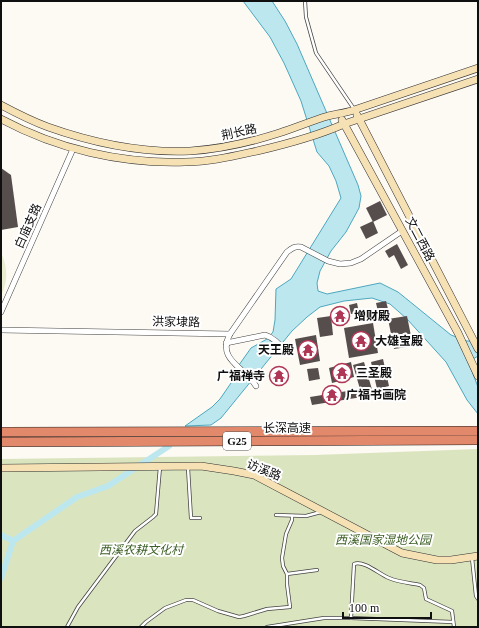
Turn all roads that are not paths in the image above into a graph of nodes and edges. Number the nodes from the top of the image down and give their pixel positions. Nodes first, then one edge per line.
1 (305, 1) edge
2 (478, 68) edge
3 (478, 79) edge
4 (1, 105) edge
5 (354, 110) junction
6 (340, 114) junction
7 (1, 119) edge
8 (359, 119) junction
9 (344, 124) junction
10 (73, 149) junction
11 (402, 231) junction
12 (1, 312) edge
13 (1, 330) edge
14 (230, 334) junction
15 (226, 343) junction
16 (282, 348) dead end
17 (478, 349) edge
18 (478, 376) edge
19 (255, 383) dead end
20 (1, 432) edge
21 (475, 435) edge
22 (1, 442) edge
23 (160, 466) junction
24 (188, 466) junction
25 (1, 468) edge
26 (323, 511) junction
27 (276, 515) dead end
28 (292, 516) junction
29 (200, 518) dead end
30 (475, 557) edge
31 (317, 570) dead end
32 (287, 574) junction
33 (478, 599) edge
34 (351, 618) junction
35 (453, 622) junction
36 (67, 627) edge
37 (141, 627) edge
38 (267, 627) edge
39 (454, 627) edge

1 - 5 lane
2 - 5 main road, 荆长路
3 - 8 main road, 荆长路
4 - 6 main road, 荆长路
5 - 6 main road, 荆长路
5 - 8 main road, 文二西路
6 - 9 main road, 文二西路
7 - 10 main road, 荆长路
8 - 9 main road, 荆长路
8 - 17 main road, 文二西路
9 - 10 main road, 荆长路
9 - 11 main road, 文二西路
10 - 12 street, 白庙支路
11 - 14 street
11 - 18 main road, 文二西路
13 - 14 street, 洪家埭路
14 - 15 street
15 - 16 street
15 - 19 street
20 - 21 highway, 长深高速 / G25
21 - 22 highway, 长深高速 / G25
23 - 24 main road, 访溪路
23 - 25 main road, 访溪路
23 - 36 lane
24 - 26 main road, 访溪路
24 - 29 lane
26 - 28 lane
26 - 30 main road, 访溪路
27 - 28 lane
28 - 32 lane
30 - 33 lane
31 - 32 lane
32 - 37 lane
34 - 35 lane
34 - 35 lane
34 - 38 lane
35 - 39 lane

